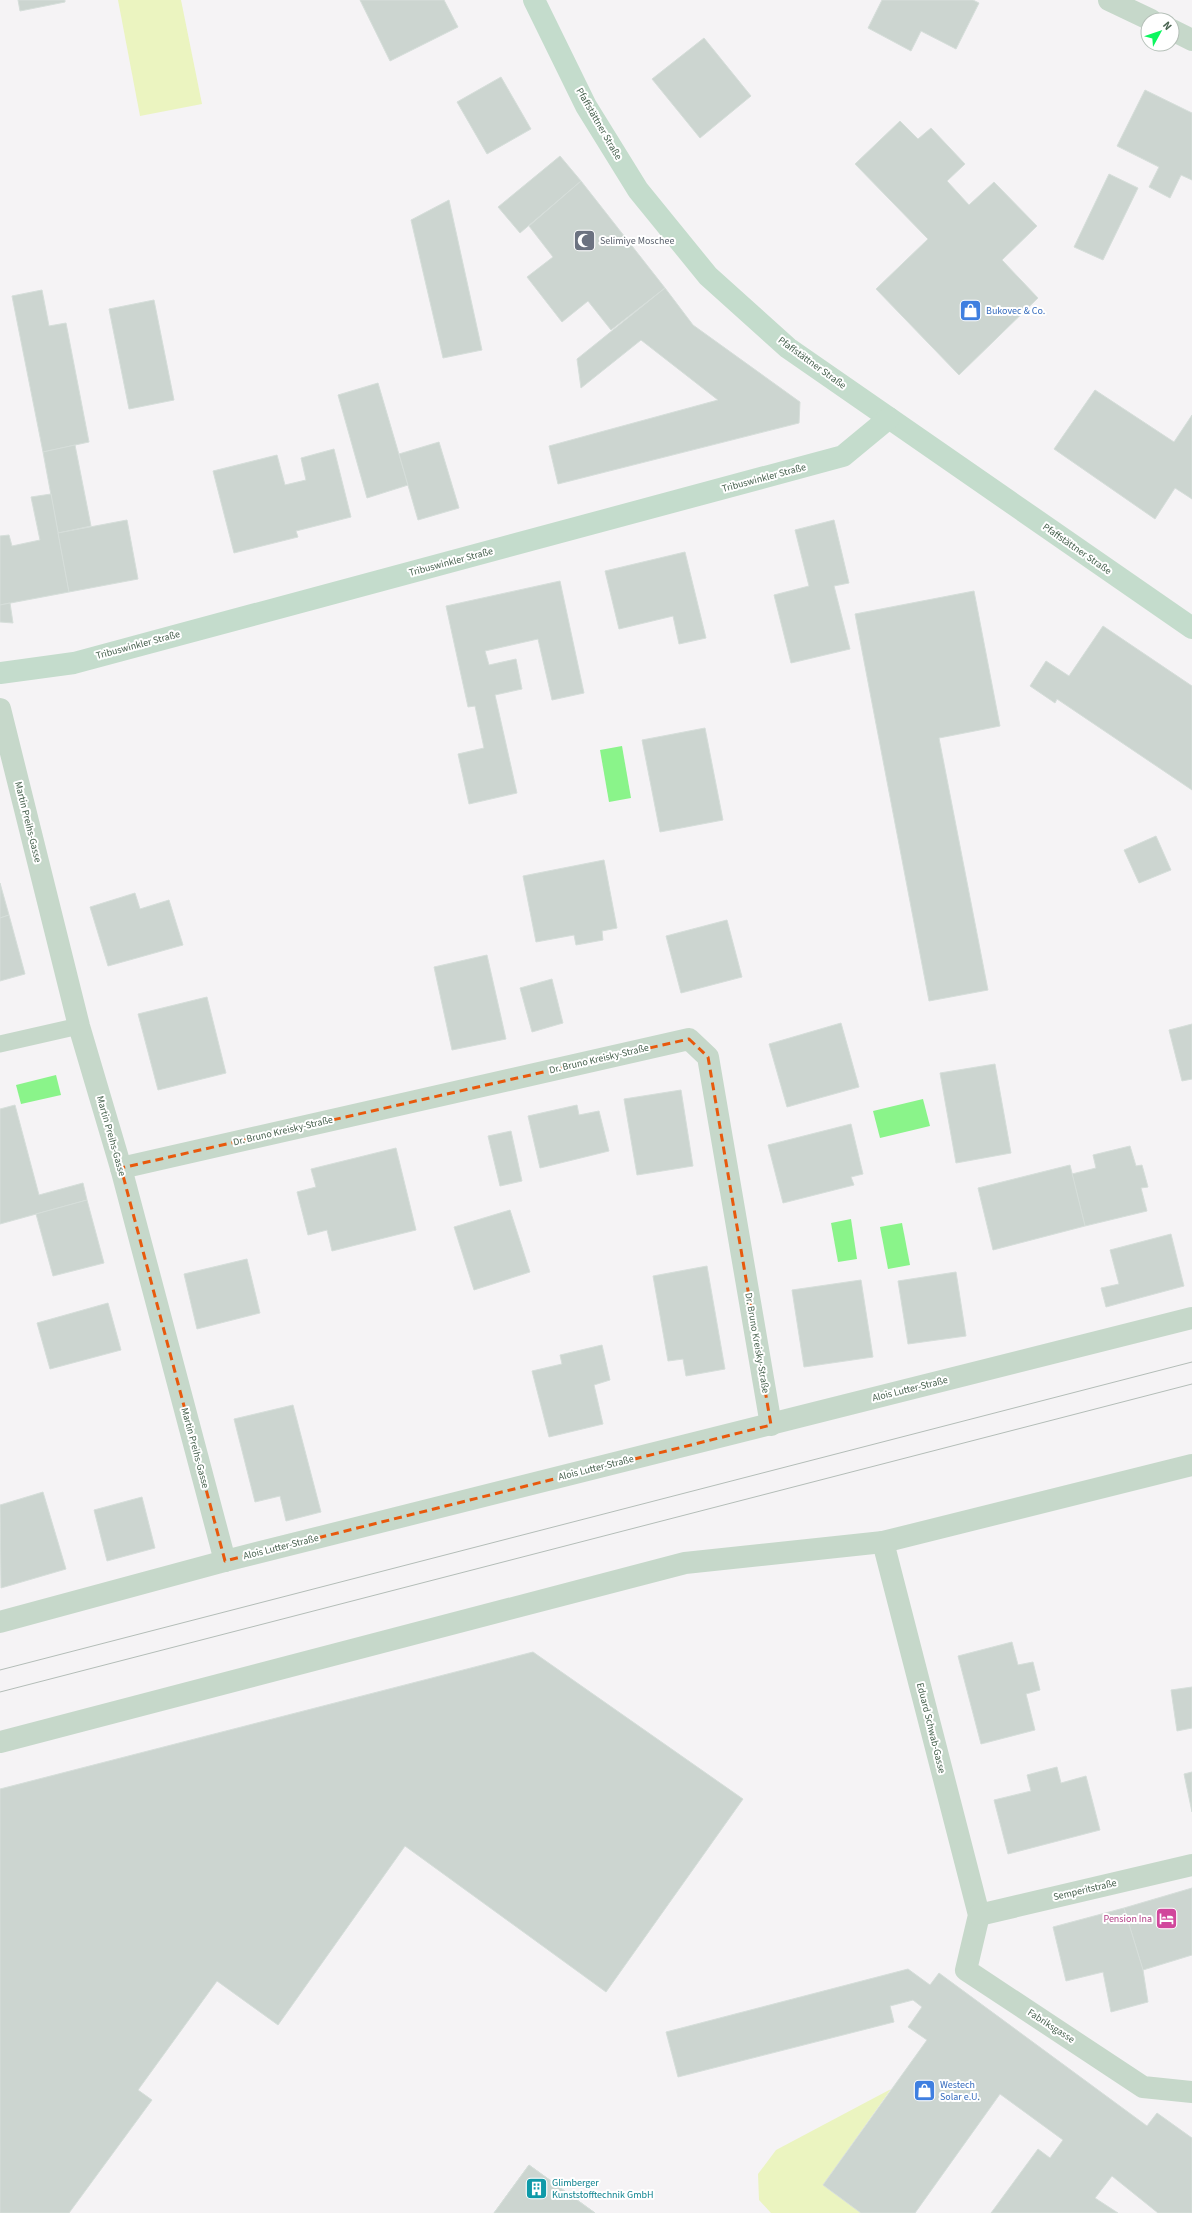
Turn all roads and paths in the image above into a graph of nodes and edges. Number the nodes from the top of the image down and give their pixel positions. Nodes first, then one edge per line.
1 (534, 0) edge
2 (1121, 2) edge
3 (1140, 13) edge
4 (1180, 34) edge
5 (1192, 40) edge
6 (889, 418) junction
7 (1192, 628) edge
8 (0, 673) edge
9 (0, 709) edge
10 (79, 1026) junction
11 (0, 1044) edge
12 (121, 1168) junction
13 (1192, 1318) edge
14 (771, 1425) junction
15 (1192, 1465) edge
16 (883, 1542) junction
17 (225, 1561) junction
18 (0, 1622) edge
19 (0, 1742) edge
20 (1192, 1865) edge
21 (979, 1915) junction
22 (1192, 2092) edge

1 - 6 main road, Pfaffstättner Straße
2 - 3 street
4 - 5 street
6 - 7 main road, Pfaffstättner Straße
6 - 8 main road, Tribuswinkler Straße
9 - 10 street, Martin Preihs-Gasse
10 - 11 lane
10 - 12 street, Martin Preihs-Gasse
12 - 14 street, Dr. Bruno Kreisky-Straße
12 - 17 street, Martin Preihs-Gasse
13 - 14 street, Alois Lutter-Straße
14 - 17 street, Alois Lutter-Straße
15 - 16 street
16 - 19 street
16 - 21 street, Eduard Schwab-Gasse
17 - 18 street, Alois Lutter-Straße
20 - 21 street, Semperitstraße
21 - 22 street, Fabriksgasse

